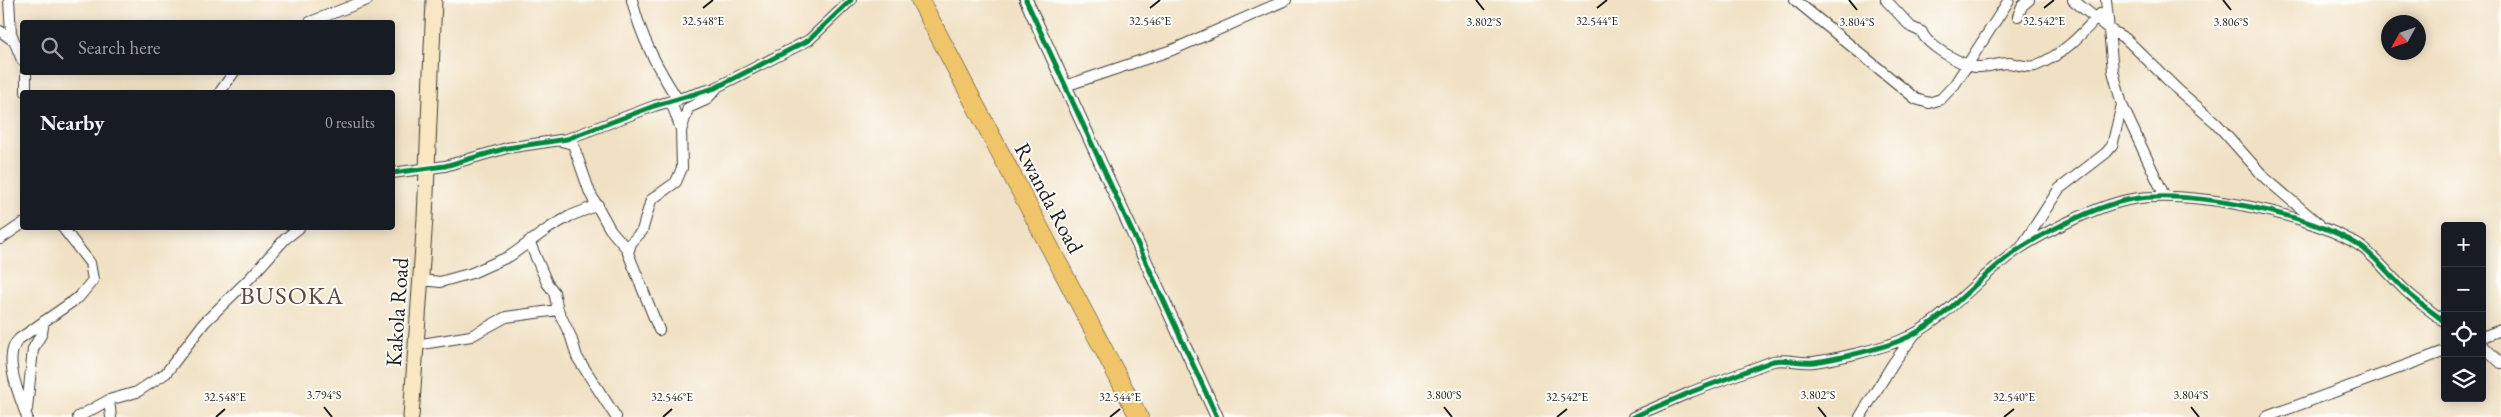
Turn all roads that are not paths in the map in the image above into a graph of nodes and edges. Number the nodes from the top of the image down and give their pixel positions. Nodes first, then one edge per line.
1 (9, 0) edge
2 (368, 0) edge
3 (434, 0) edge
4 (632, 0) edge
5 (851, 0) edge
6 (920, 0) edge
7 (1026, 0) edge
8 (1286, 0) edge
9 (1795, 0) edge
10 (1886, 0) edge
11 (2009, 0) edge
12 (2028, 0) edge
13 (2073, 0) edge
14 (2105, 2) edge
15 (2018, 16) dead end
16 (2096, 18) junction
17 (315, 20) edge
18 (2108, 28) junction
19 (0, 31) edge
20 (14, 41) junction
21 (20, 55) edge
22 (1968, 65) junction
23 (26, 75) edge
24 (232, 75) edge
25 (719, 86) junction
26 (1065, 86) junction
27 (26, 90) edge
28 (221, 90) edge
29 (674, 101) junction
30 (2122, 105) junction
31 (681, 134) junction
32 (560, 140) junction
33 (426, 167) junction
34 (395, 172) edge
35 (2166, 197) junction
36 (598, 206) junction
37 (20, 225) edge
38 (65, 230) edge
39 (296, 230) edge
40 (2328, 231) junction
41 (0, 239) edge
42 (529, 241) junction
43 (2022, 246) junction
44 (628, 253) junction
45 (421, 280) junction
46 (558, 310) junction
47 (2441, 319) edge
48 (44, 321) junction
49 (658, 330) dead end
50 (2501, 330) edge
51 (1915, 333) junction
52 (2486, 336) edge
53 (416, 345) junction
54 (2486, 349) edge
55 (2441, 352) edge
56 (2501, 363) edge
57 (109, 400) junction
58 (27, 416) edge
59 (78, 417) edge
60 (110, 417) edge
61 (411, 417) edge
62 (616, 417) edge
63 (1139, 417) edge
64 (1217, 417) edge
65 (1632, 417) edge
66 (1860, 417) edge
67 (2266, 417) edge

1 - 20 street
2 - 17 street
3 - 33 main road, Kakola Road
4 - 29 street
5 - 25 street
6 - 63 highway, Rwanda Road
7 - 26 street
8 - 26 street
9 - 22 street
10 - 22 street
11 - 22 street
12 - 15 street
13 - 16 street
14 - 16 street
14 - 18 street
16 - 18 street
16 - 22 street
18 - 30 street
18 - 40 street
19 - 20 street
20 - 21 street
23 - 27 street
24 - 28 street
25 - 29 street
25 - 31 street
26 - 64 street
29 - 31 street
29 - 32 street
30 - 35 street
30 - 43 street
31 - 44 street
32 - 33 street
32 - 36 street
33 - 34 street
33 - 45 main road, Kakola Road
35 - 40 street
35 - 43 street
36 - 42 street
36 - 44 street
37 - 41 street
38 - 48 street
39 - 57 street
40 - 47 street
42 - 45 street
42 - 46 street
43 - 51 street
44 - 49 street
45 - 53 main road, Kakola Road
46 - 53 street
46 - 62 street
48 - 58 street
48 - 58 street
50 - 52 street
51 - 65 street
51 - 66 street
53 - 61 main road, Kakola Road
54 - 56 street
55 - 67 street
57 - 59 street
57 - 60 street

